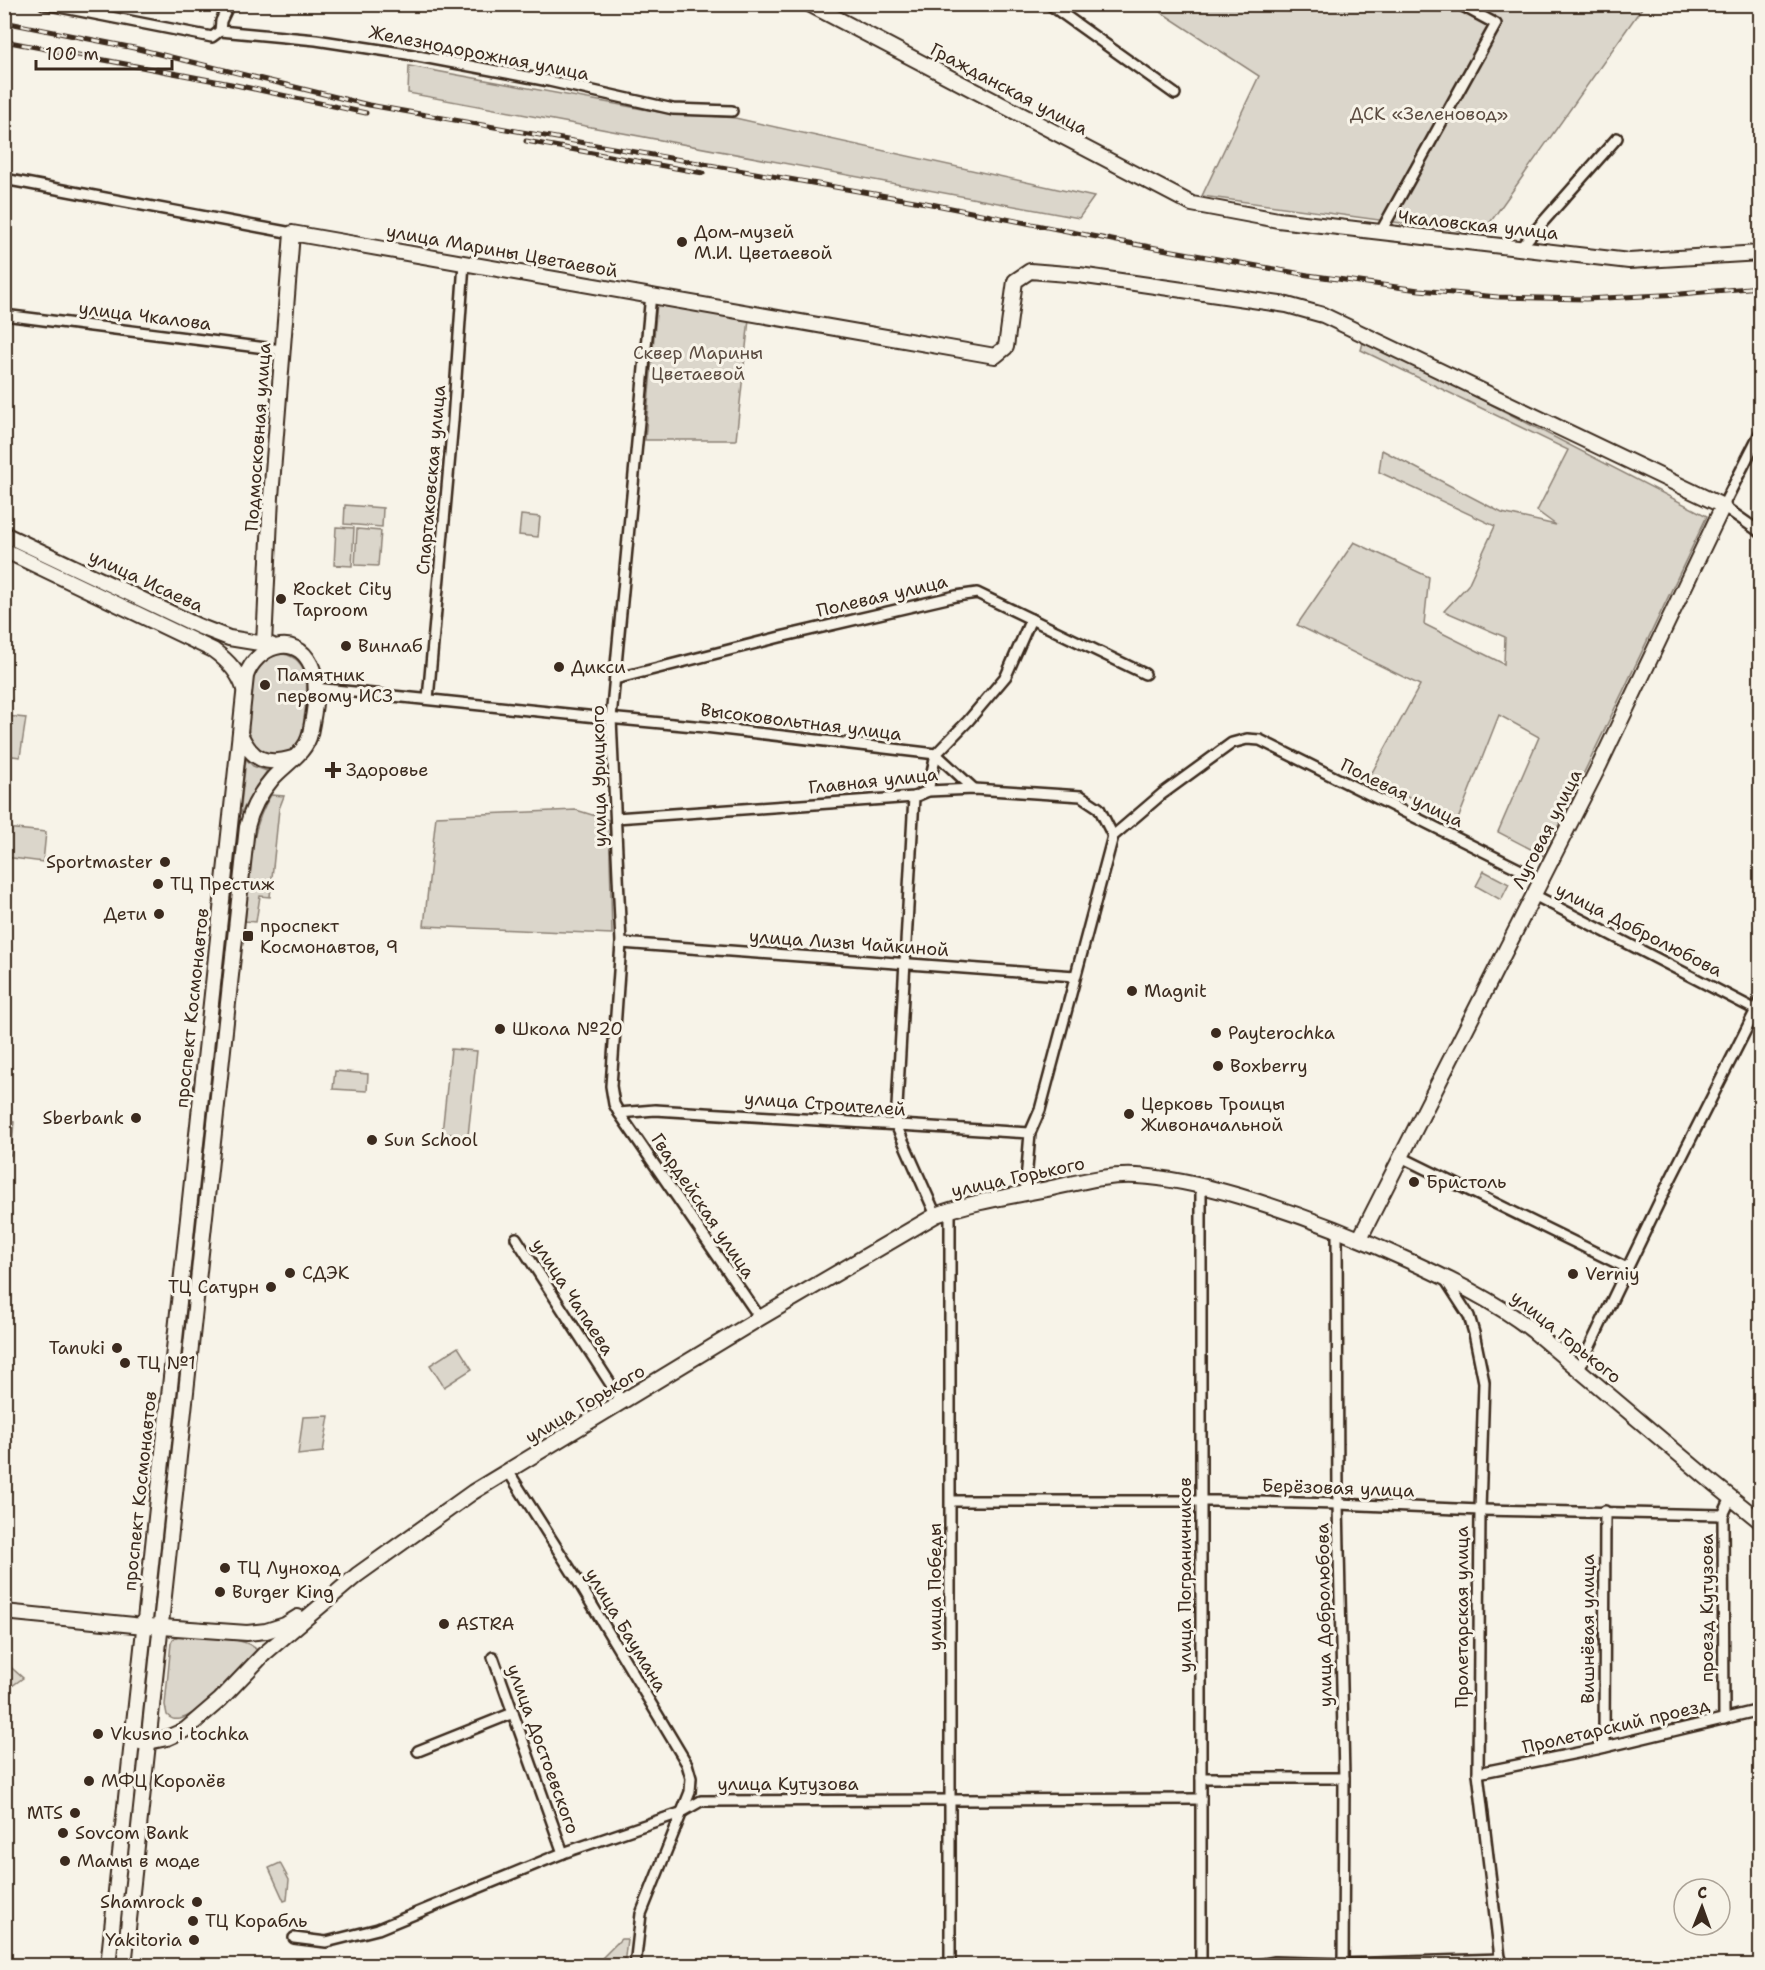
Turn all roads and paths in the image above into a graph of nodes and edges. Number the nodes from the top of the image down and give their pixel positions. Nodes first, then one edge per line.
1 (229, 4) edge
2 (809, 4) edge
3 (1049, 4) edge
4 (1459, 4) edge
5 (48, 5) edge
6 (220, 31) junction
7 (1175, 94) dead end
8 (732, 111) dead end
9 (1617, 138) dead end
10 (4, 179) edge
11 (1192, 204) joint
12 (292, 233) junction
13 (1380, 233) junction
14 (1520, 248) junction
15 (1761, 253) edge
16 (464, 263) junction
17 (651, 294) junction
18 (4, 315) edge
19 (282, 350) junction
20 (1761, 433) edge
21 (1723, 506) junction
22 (1761, 532) edge
23 (4, 534) edge
24 (4, 550) edge
25 (1032, 619) junction
26 (270, 645) junction
27 (1145, 674) dead end
28 (615, 679) junction
29 (315, 688) junction
30 (244, 691) junction
31 (428, 699) junction
32 (611, 718) junction
33 (240, 734) junction
34 (936, 754) junction
35 (293, 758) junction
36 (974, 789) junction
37 (928, 791) junction
38 (914, 797) junction
39 (616, 818) junction
40 (1113, 836) junction
41 (1541, 880) junction
42 (1534, 895) junction
43 (621, 943) junction
44 (905, 963) junction
45 (1075, 976) junction
46 (1759, 1008) edge
47 (619, 1113) junction
48 (896, 1125) junction
49 (1030, 1133) junction
50 (1401, 1157) junction
51 (1201, 1185) junction
52 (1025, 1193) junction
53 (950, 1209) junction
54 (936, 1215) junction
55 (1338, 1229) junction
56 (516, 1238) dead end
57 (1360, 1238) junction
58 (1627, 1268) junction
59 (1444, 1277) junction
60 (760, 1318) junction
61 (1579, 1369) junction
62 (622, 1403) junction
63 (508, 1471) junction
64 (1731, 1498) junction
65 (951, 1501) junction
66 (1202, 1501) junction
67 (1338, 1504) junction
68 (1480, 1510) junction
69 (1605, 1511) junction
70 (1723, 1515) junction
71 (1761, 1521) edge
72 (330, 1597) junction
73 (4, 1612) edge
74 (144, 1625) junction
75 (161, 1627) junction
76 (247, 1633) junction
77 (264, 1654) junction
78 (493, 1657) dead end
79 (1761, 1710) edge
80 (513, 1713) junction
81 (1724, 1719) junction
82 (132, 1741) junction
83 (148, 1742) junction
84 (1604, 1747) junction
85 (418, 1751) dead end
86 (1478, 1773) junction
87 (1201, 1778) junction
88 (1344, 1778) junction
89 (1201, 1799) junction
90 (950, 1800) junction
91 (680, 1813) junction
92 (563, 1853) junction
93 (294, 1938) dead end
94 (1501, 1962) edge
95 (1343, 1964) edge
96 (108, 1965) edge
97 (124, 1965) edge
98 (635, 1965) edge
99 (950, 1965) edge
100 (1201, 1965) edge
101 (1253, 1965) edge

1 - 6 street
2 - 11 main road, Гражданская улица
3 - 7 street
4 - 13 street
5 - 6 street, Железнодорожная улица
6 - 8 street, Железнодорожная улица
9 - 14 street
10 - 12 street, улица Марины Цветаевой
11 - 13 main road, Чкаловская улица
12 - 16 main road, улица Марины Цветаевой
12 - 19 main road, Подмосковная улица
13 - 14 main road, Чкаловская улица
14 - 15 main road, Чкаловская улица
16 - 17 main road, улица Марины Цветаевой
16 - 31 street, Спартаковская улица
17 - 21 main road, улица Марины Цветаевой
17 - 28 street, улица Урицкого
18 - 19 street, улица Чкалова
19 - 26 main road, Подмосковная улица
20 - 21 street, Луговая улица
21 - 22 street
21 - 41 main road, Луговая улица
23 - 26 main road, улица Исаева
24 - 30 main road, улица Исаева
25 - 27 street, Полевая улица
25 - 28 street, Полевая улица
25 - 34 street
26 - 29 main road, проспект Космонавтов
26 - 30 main road, проспект Космонавтов
28 - 32 street, улица Урицкого
29 - 31 street
29 - 35 main road, проспект Космонавтов
30 - 33 main road, проспект Космонавтов
31 - 32 street
32 - 34 street, Высоковольтная улица
32 - 39 street, улица Урицкого
33 - 35 main road
33 - 74 main road, проспект Космонавтов
34 - 36 street
34 - 37 street
35 - 75 main road, проспект Космонавтов
36 - 37 street, Главная улица
36 - 40 street, Главная улица
37 - 38 street, Главная улица
38 - 39 street, Главная улица
38 - 44 street
39 - 43 street, улица Урицкого
40 - 41 street, Полевая улица
40 - 45 street
41 - 42 main road, Луговая улица
42 - 46 street, улица Добролюбова
42 - 50 main road, Луговая улица
43 - 44 street, улица Лизы Чайкиной
43 - 47 street, улица Урицкого
44 - 45 street, улица Лизы Чайкиной
44 - 48 street
45 - 49 street
46 - 58 street
47 - 48 street, улица Строителей
47 - 60 street, Гвардейская улица
48 - 49 street, улица Строителей
48 - 54 street
49 - 52 street
50 - 57 main road, Луговая улица
50 - 58 street
51 - 52 main road, улица Горького
51 - 55 main road, улица Горького
51 - 66 street, улица Пограничников
52 - 53 main road, улица Горького
53 - 54 main road, улица Горького
53 - 65 street, улица Победы
54 - 60 main road, улица Горького
55 - 57 main road, улица Горького
55 - 67 street, улица Добролюбова
56 - 62 street, улица Чапаева
57 - 59 main road, улица Горького
58 - 61 street
59 - 61 main road, улица Горького
59 - 68 street, Пролетарская улица
60 - 62 main road, улица Горького
61 - 64 main road, улица Горького
62 - 63 main road, улица Горького
63 - 72 main road, улица Горького
63 - 91 street, улица Баумана
64 - 70 street, проезд Кутузова
64 - 71 main road, улица Горького
65 - 66 street, Берёзовая улица
65 - 90 street, улица Победы
66 - 67 street, Берёзовая улица
66 - 87 street, улица Пограничников
67 - 68 street, Берёзовая улица
67 - 88 street, улица Добролюбова
68 - 69 street, Берёзовая улица
68 - 86 street, Пролетарская улица
69 - 70 street, Берёзовая улица
69 - 84 street, Вишнёвая улица
70 - 81 street, проезд Кутузова
72 - 76 main road
72 - 77 main road
73 - 74 main road
74 - 75 main road
74 - 82 main road, проспект Космонавтов
75 - 76 main road
75 - 83 main road, проспект Космонавтов
76 - 77 main road
77 - 83 main road
78 - 80 street, улица Достоевского
79 - 81 street, Пролетарский проезд
80 - 85 street
80 - 92 street, улица Достоевского
81 - 84 street, Пролетарский проезд
82 - 83 main road
82 - 96 main road, проспект Космонавтов
83 - 97 main road, проспект Космонавтов
84 - 86 street, Пролетарский проезд
86 - 94 street, Пролетарская улица
87 - 88 street
87 - 89 street, улица Пограничников
88 - 95 street, улица Добролюбова
89 - 90 street, улица Кутузова
89 - 100 street, улица Пограничников
90 - 91 street, улица Кутузова
90 - 99 street, улица Победы
91 - 92 street, улица Кутузова
91 - 98 street, улица Баумана
92 - 93 street, улица Кутузова
94 - 95 street
95 - 101 street

